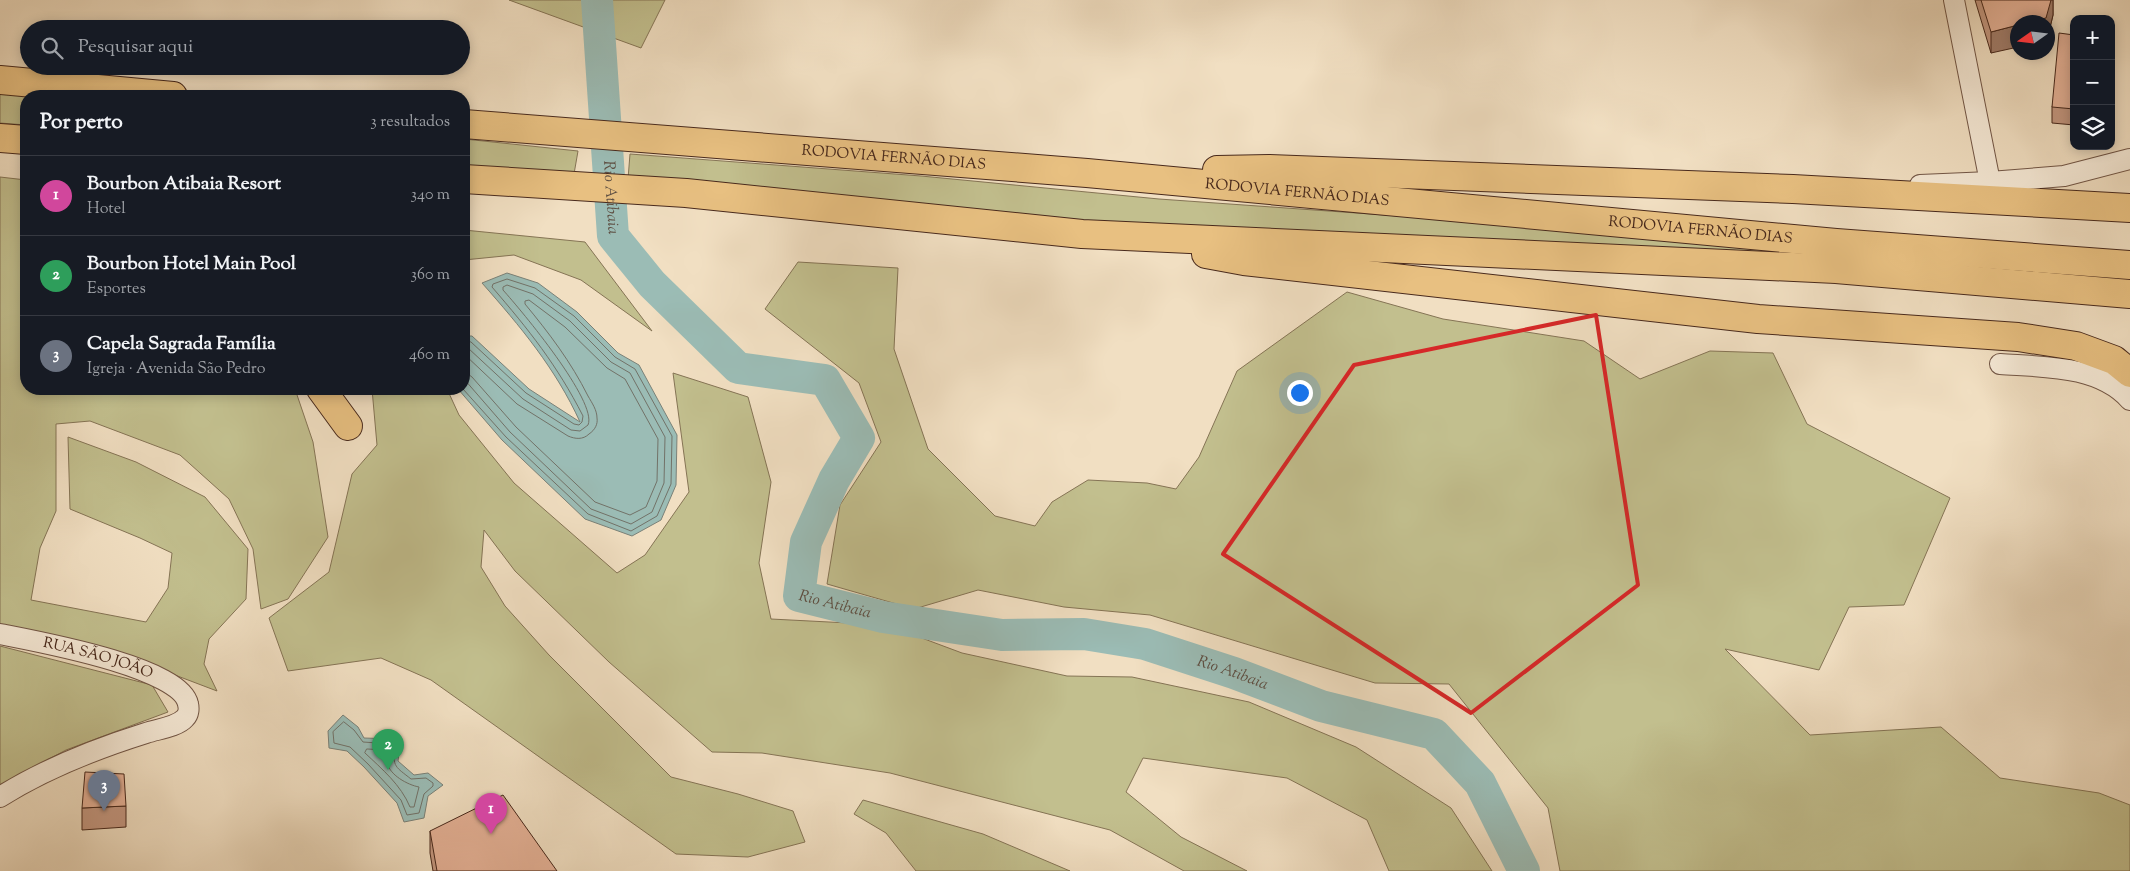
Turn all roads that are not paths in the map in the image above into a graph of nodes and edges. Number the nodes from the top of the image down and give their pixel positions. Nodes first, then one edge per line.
1 (1954, 0) edge
2 (0, 80) edge
3 (108, 90) edge
4 (470, 125) edge
5 (0, 138) edge
6 (20, 140) edge
7 (2130, 159) edge
8 (1088, 174) junction
9 (470, 180) edge
10 (1990, 182) junction
11 (1793, 189) junction
12 (2130, 208) edge
13 (1082, 234) junction
14 (2130, 265) edge
15 (2130, 294) edge
16 (2000, 364) dead end
17 (2130, 373) edge
18 (325, 395) edge
19 (343, 395) edge
20 (2130, 400) edge
21 (0, 634) edge
22 (0, 797) edge

1 - 10 street
2 - 3 highway
4 - 8 highway, RODOVIA FERNÃO DIAS
5 - 6 highway
7 - 10 street
8 - 11 highway
8 - 14 highway, RODOVIA FERNÃO DIAS
9 - 13 highway, RODOVIA FERNÃO DIAS
10 - 11 street
11 - 12 highway
13 - 15 highway, RODOVIA FERNÃO DIAS
13 - 17 highway
16 - 20 street
18 - 19 highway
21 - 22 street, RUA SÃO JOÃO

